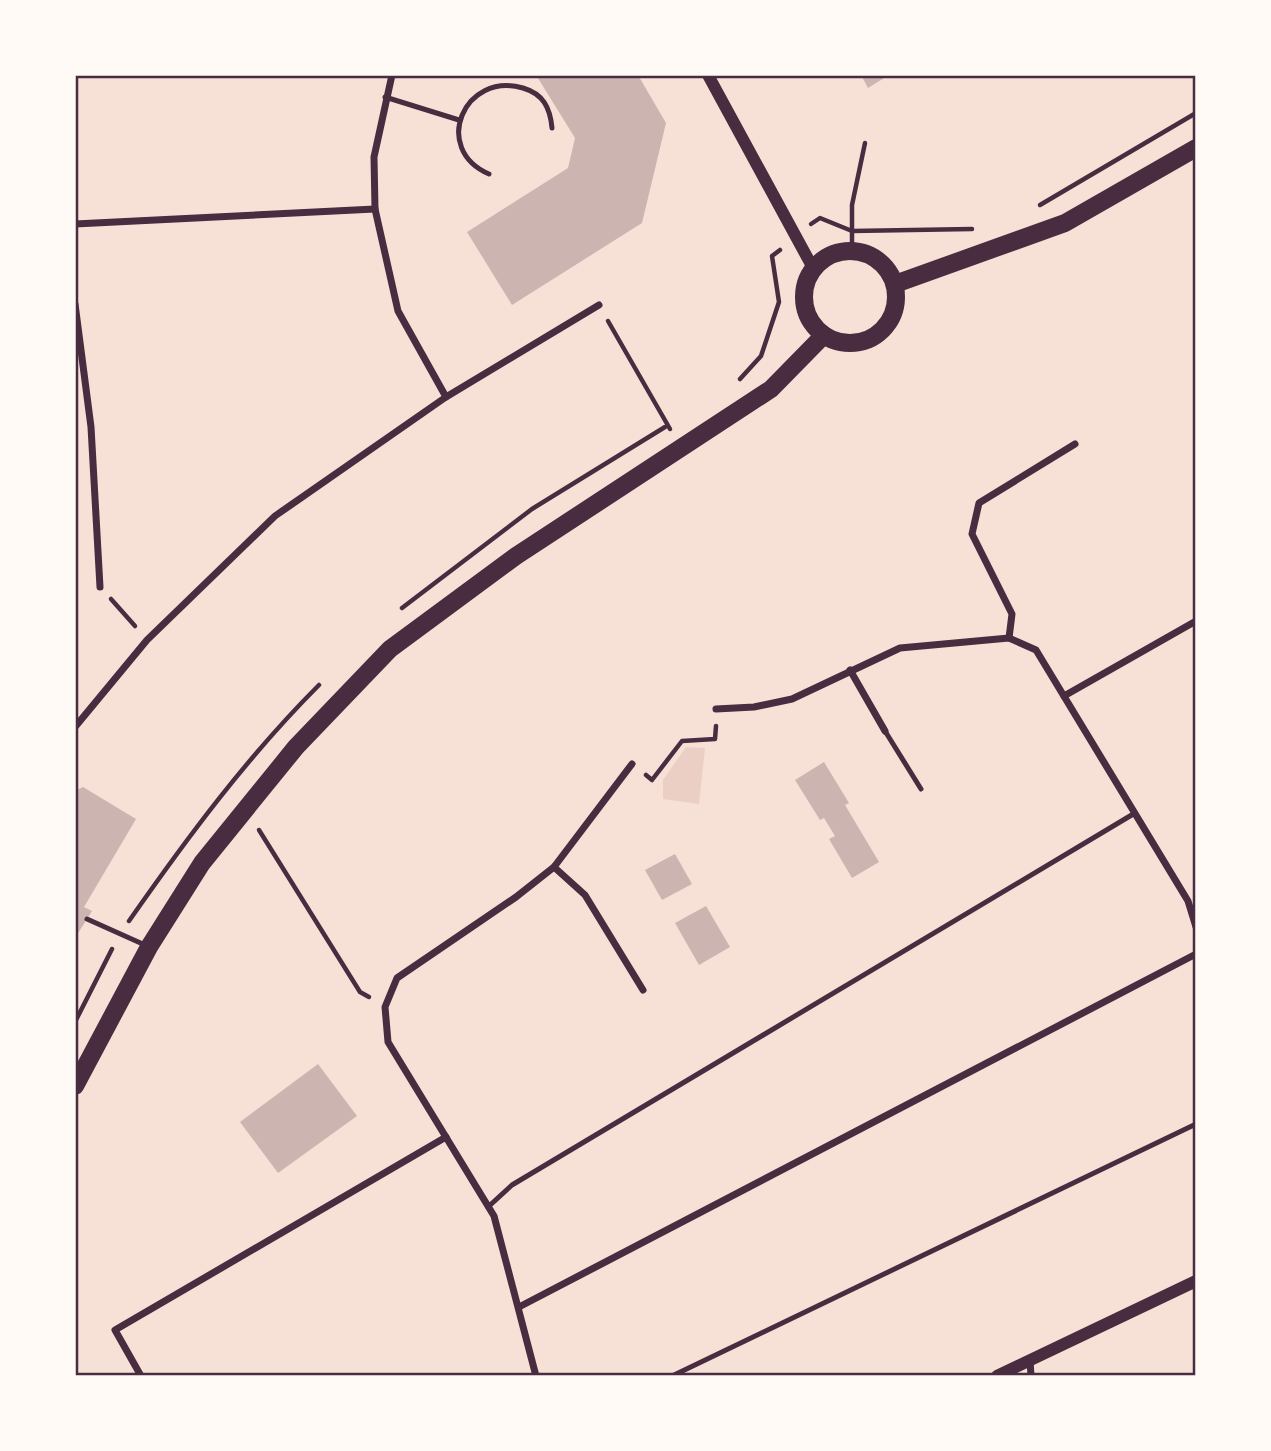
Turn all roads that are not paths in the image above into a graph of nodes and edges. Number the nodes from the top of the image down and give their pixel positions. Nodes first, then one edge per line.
1 (391, 75) edge
2 (708, 75) edge
3 (386, 97) junction
4 (458, 120) junction
5 (552, 128) dead end
6 (1196, 148) edge
7 (489, 174) dead end
8 (374, 209) junction
9 (75, 224) edge
10 (813, 268) junction
11 (895, 284) junction
12 (75, 304) edge
13 (599, 305) road end
14 (824, 335) junction
15 (446, 397) junction
16 (1075, 444) dead end
17 (100, 587) road end
18 (1196, 621) edge
19 (1009, 638) junction
20 (850, 670) junction
21 (1064, 696) junction
22 (716, 709) road end
23 (75, 727) edge
24 (885, 731) joint
25 (632, 764) road end
26 (921, 789) dead end
27 (1135, 813) junction
28 (554, 866) junction
29 (1196, 896) edge
30 (1188, 901) junction
31 (87, 919) dead end
32 (1196, 927) edge
33 (149, 947) junction
34 (1196, 954) edge
35 (643, 990) dead end
36 (75, 1086) edge
37 (1196, 1124) edge
38 (446, 1137) junction
39 (488, 1207) junction
40 (1196, 1281) edge
41 (519, 1307) junction
42 (1030, 1360) junction
43 (141, 1376) edge
44 (536, 1376) edge
45 (672, 1376) edge
46 (997, 1376) edge
47 (1031, 1376) edge

1 - 3 street
2 - 10 street
3 - 4 lane
3 - 8 street
4 - 5 lane
4 - 7 lane
6 - 11 main road
8 - 9 street
8 - 15 street
10 - 11 main road
10 - 14 main road
11 - 14 main road
12 - 17 street
13 - 15 street
14 - 33 main road
15 - 23 street
16 - 19 street
18 - 21 street
19 - 20 street
19 - 21 street
20 - 22 street
20 - 24 street
21 - 27 street
24 - 26 lane
25 - 28 street
27 - 30 street
27 - 39 lane
28 - 35 street
28 - 38 street
29 - 30 street
30 - 32 street
31 - 33 lane
33 - 36 main road
34 - 41 street
37 - 45 lane
38 - 39 street
38 - 43 street
39 - 41 street
40 - 42 street
41 - 44 street
42 - 46 street
42 - 47 street

